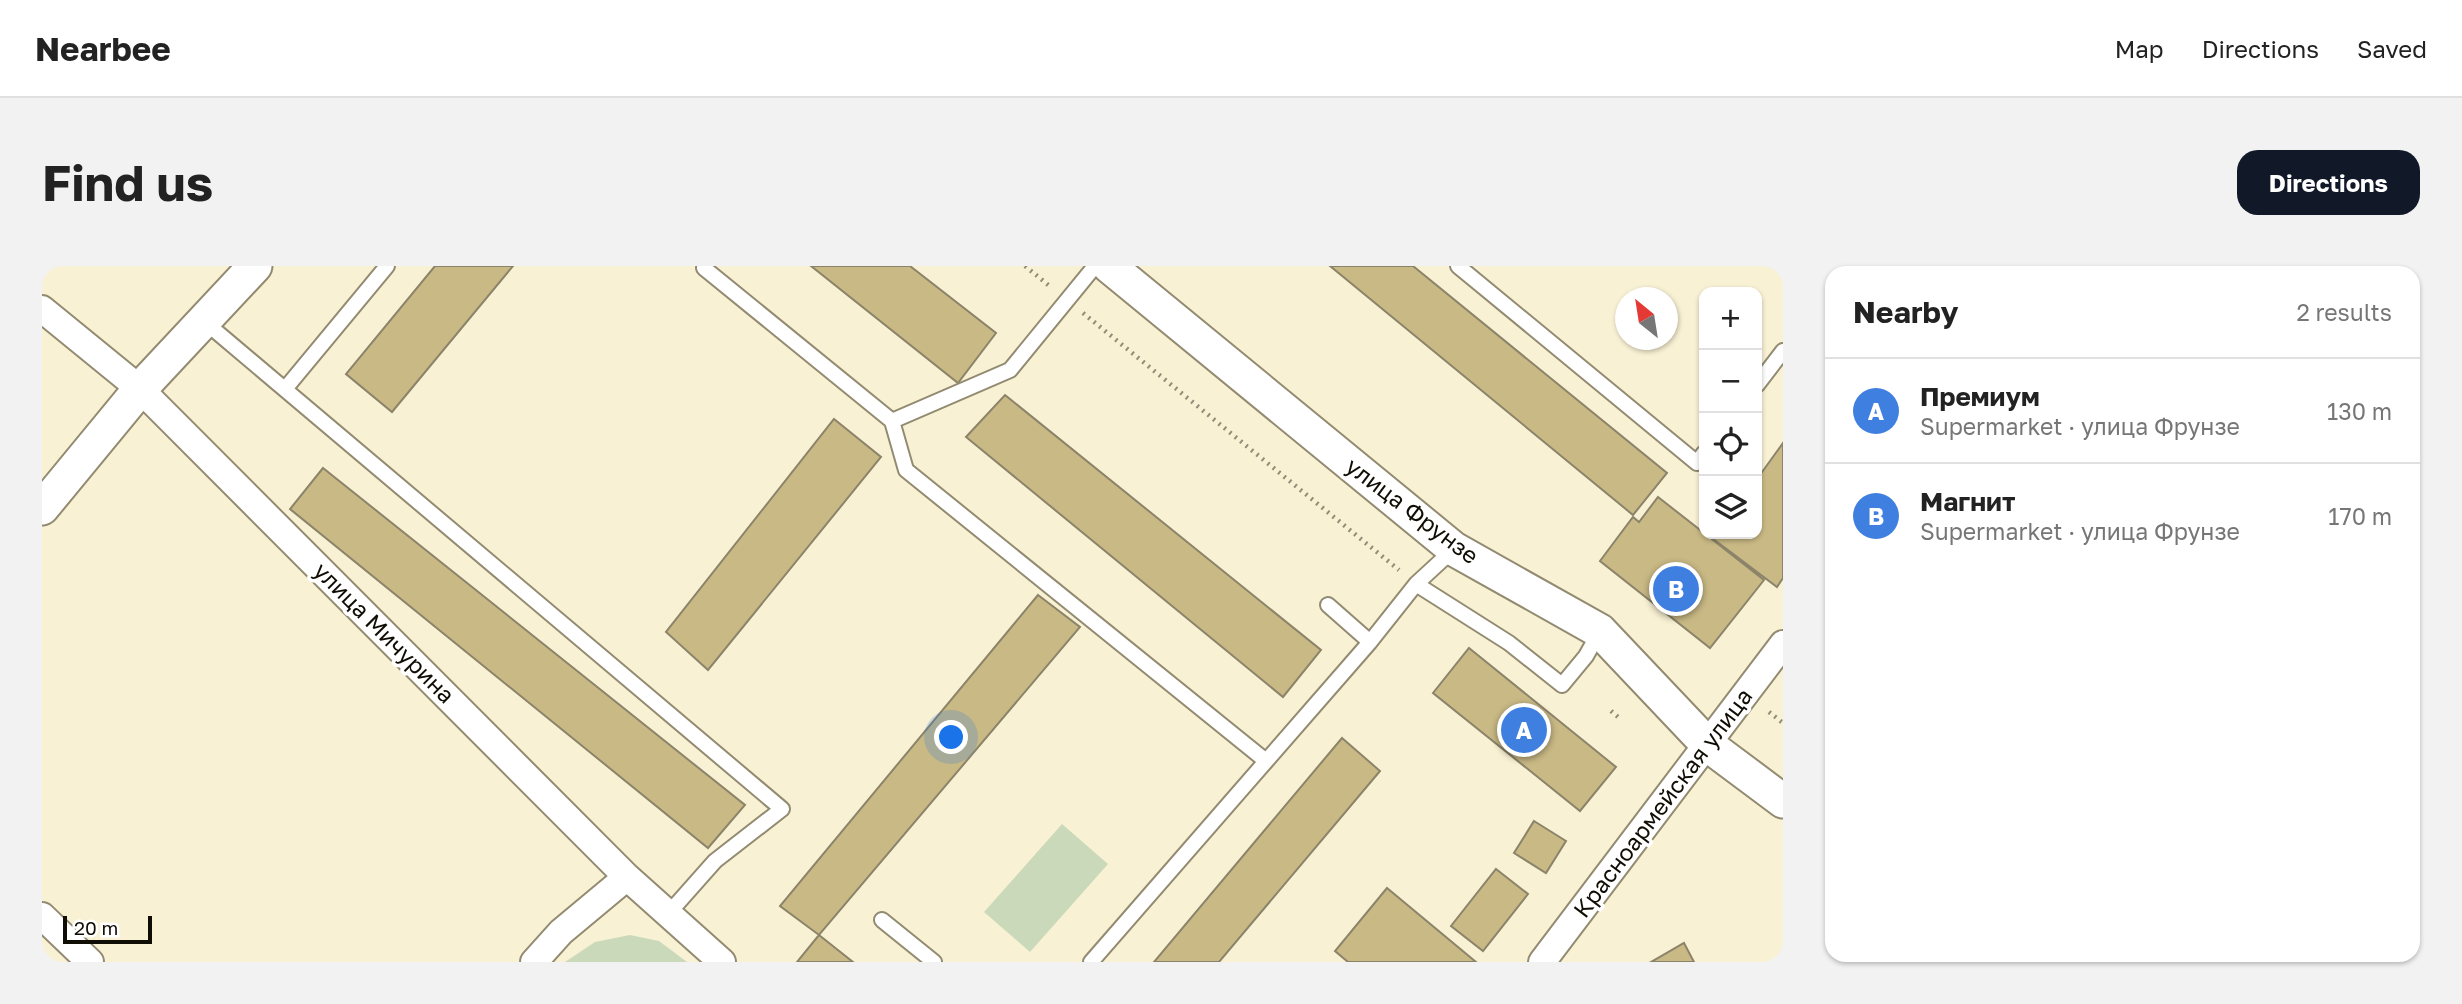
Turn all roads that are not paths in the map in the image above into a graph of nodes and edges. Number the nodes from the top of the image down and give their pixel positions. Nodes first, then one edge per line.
1 (255, 266) edge
2 (387, 266) edge
3 (1095, 266) edge
4 (1109, 266) edge
5 (1458, 266) edge
6 (704, 268) dead end
7 (42, 309) edge
8 (205, 322) junction
9 (1783, 351) edge
10 (1762, 378) edge
11 (140, 389) junction
12 (285, 389) junction
13 (892, 421) junction
14 (1699, 460) edge
15 (42, 508) edge
16 (1454, 549) junction
17 (1416, 584) junction
18 (1328, 604) dead end
19 (1600, 631) junction
20 (1370, 642) junction
21 (1783, 644) edge
22 (1709, 744) junction
23 (1266, 761) junction
24 (1783, 801) edge
25 (627, 877) junction
26 (668, 914) junction
27 (42, 916) edge
28 (882, 919) dead end
29 (90, 962) edge
30 (534, 962) edge
31 (722, 962) edge
32 (934, 962) edge
33 (1091, 962) edge
34 (1542, 962) edge

1 - 8 street
2 - 12 lane
3 - 13 lane
4 - 16 street, улица Фрунзе
5 - 14 lane
6 - 13 lane
7 - 11 street, улица Мичурина
8 - 11 street
8 - 12 lane
9 - 10 lane
11 - 15 street
11 - 25 street, улица Мичурина
12 - 26 lane
13 - 23 lane
16 - 17 lane
16 - 19 street, улица Фрунзе
17 - 19 lane
17 - 20 lane
18 - 20 lane
19 - 22 street, улица Фрунзе
20 - 23 lane
21 - 22 street, Красноармейская улица
22 - 24 street, улица Фрунзе
22 - 34 street, Красноармейская улица
23 - 33 lane
25 - 26 street, улица Мичурина
25 - 30 street
26 - 31 street, улица Мичурина
27 - 29 street
28 - 32 lane

